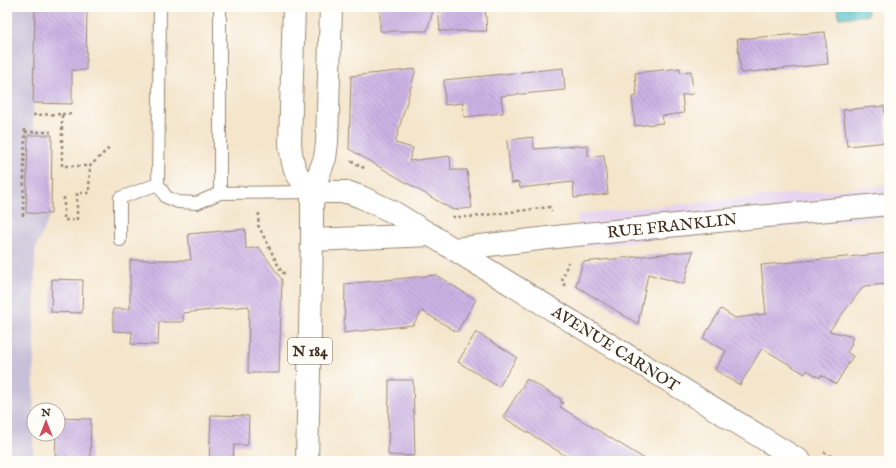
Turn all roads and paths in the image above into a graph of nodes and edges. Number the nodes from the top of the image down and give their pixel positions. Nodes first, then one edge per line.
1 (160, 7) edge
2 (220, 7) edge
3 (294, 7) edge
4 (331, 7) edge
5 (62, 114) junction
6 (72, 114) dead end
7 (33, 115) dead end
8 (25, 128) dead end
9 (25, 132) junction
10 (51, 132) dead end
11 (110, 147) dead end
12 (346, 157) dead end
13 (90, 166) junction
14 (370, 172) dead end
15 (158, 184) junction
16 (312, 192) junction
17 (220, 193) junction
18 (64, 197) dead end
19 (889, 204) edge
20 (259, 212) dead end
21 (24, 216) dead end
22 (448, 217) dead end
23 (432, 235) junction
24 (566, 236) junction
25 (120, 240) dead end
26 (312, 240) junction
27 (455, 249) junction
28 (288, 273) dead end
29 (307, 461) edge
30 (800, 461) edge

1 - 15 lane
2 - 17 lane
3 - 16 street
4 - 16 street, N 184
5 - 6 path
5 - 7 path
5 - 13 path
8 - 9 path
9 - 10 path
9 - 21 path
11 - 13 path
12 - 14 path
13 - 18 path
15 - 17 lane
15 - 25 lane
16 - 17 lane
16 - 23 street, AVENUE CARNOT
16 - 26 street, N 184
19 - 24 street, RUE FRANKLIN
20 - 28 path
22 - 24 path
23 - 26 street
23 - 27 street, AVENUE CARNOT
24 - 27 street, RUE FRANKLIN
26 - 29 street, N 184
27 - 30 street, AVENUE CARNOT

